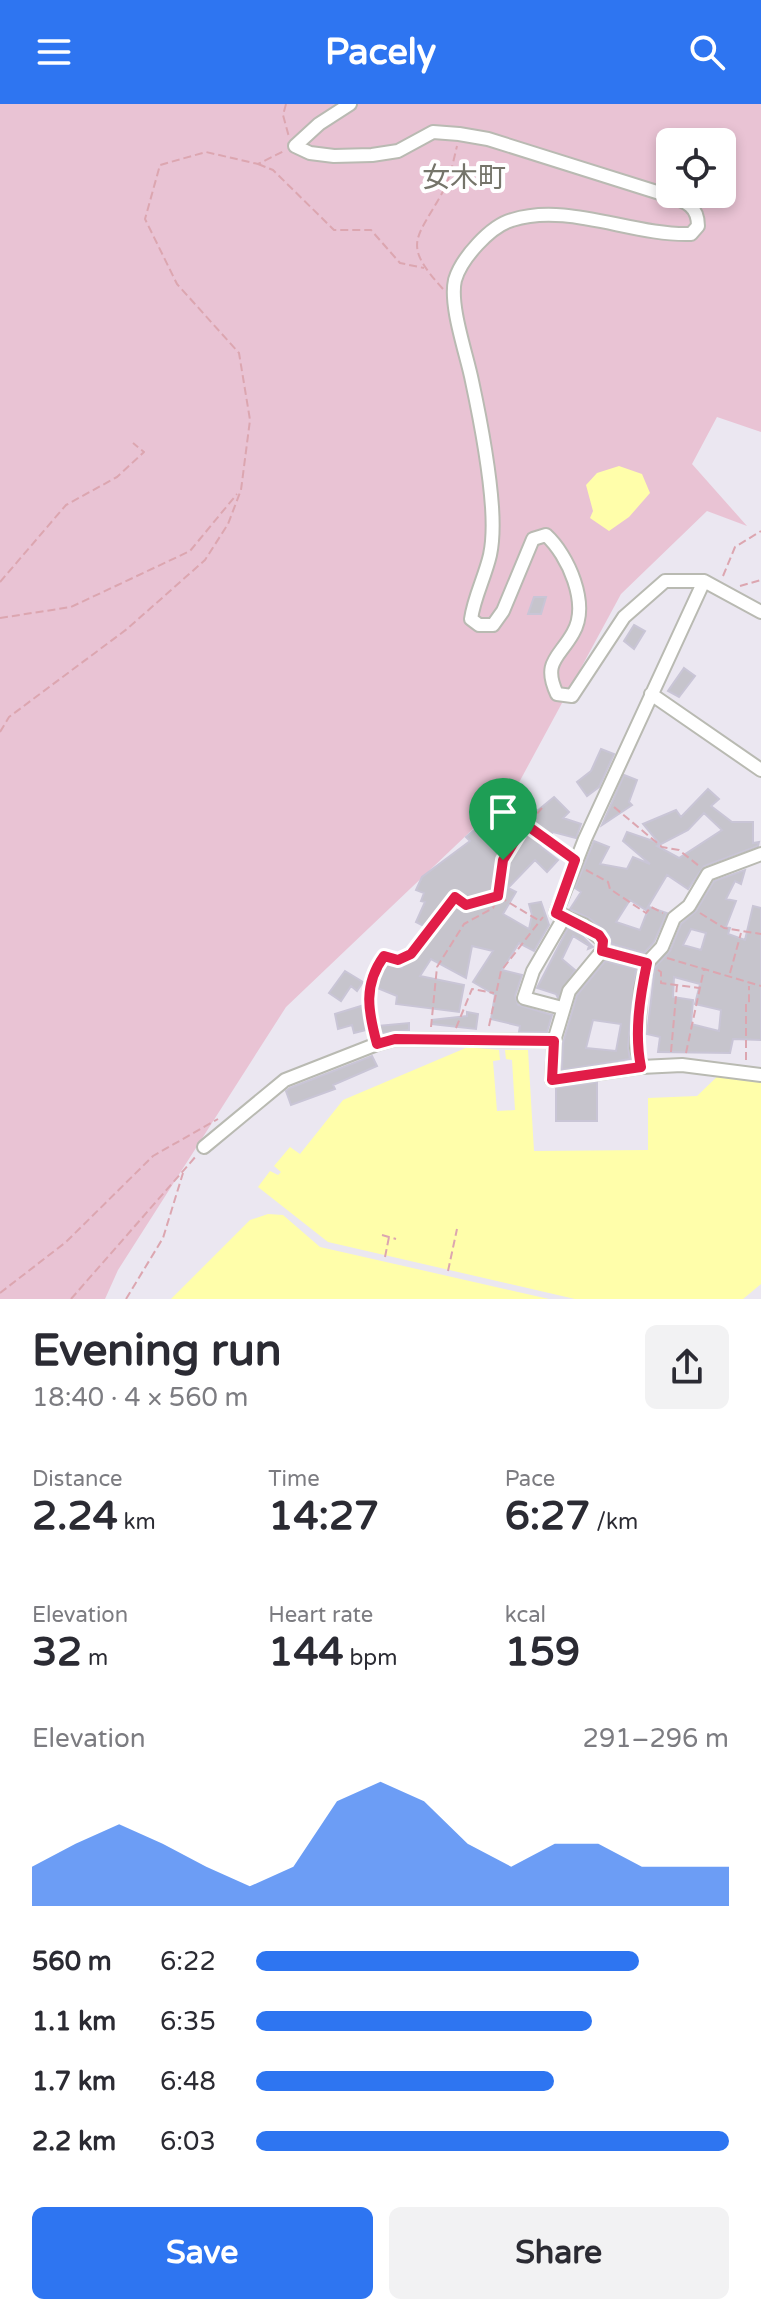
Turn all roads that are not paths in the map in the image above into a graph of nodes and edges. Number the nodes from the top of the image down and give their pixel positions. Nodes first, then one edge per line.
1 (350, 104) edge
2 (704, 581) junction
3 (761, 612) edge
4 (651, 694) junction
5 (761, 770) edge
6 (761, 854) edge
7 (560, 914) junction
8 (602, 951) junction
9 (651, 959) junction
10 (562, 1008) junction
11 (554, 1041) junction
12 (641, 1067) junction
13 (761, 1075) edge
14 (204, 1147) road end

1 - 2 street
2 - 3 street
2 - 4 street
4 - 5 street
4 - 7 street
6 - 9 street
7 - 8 street
7 - 10 street
8 - 9 street
8 - 10 street
9 - 12 street
10 - 11 street
11 - 12 street
11 - 14 street
12 - 13 street

